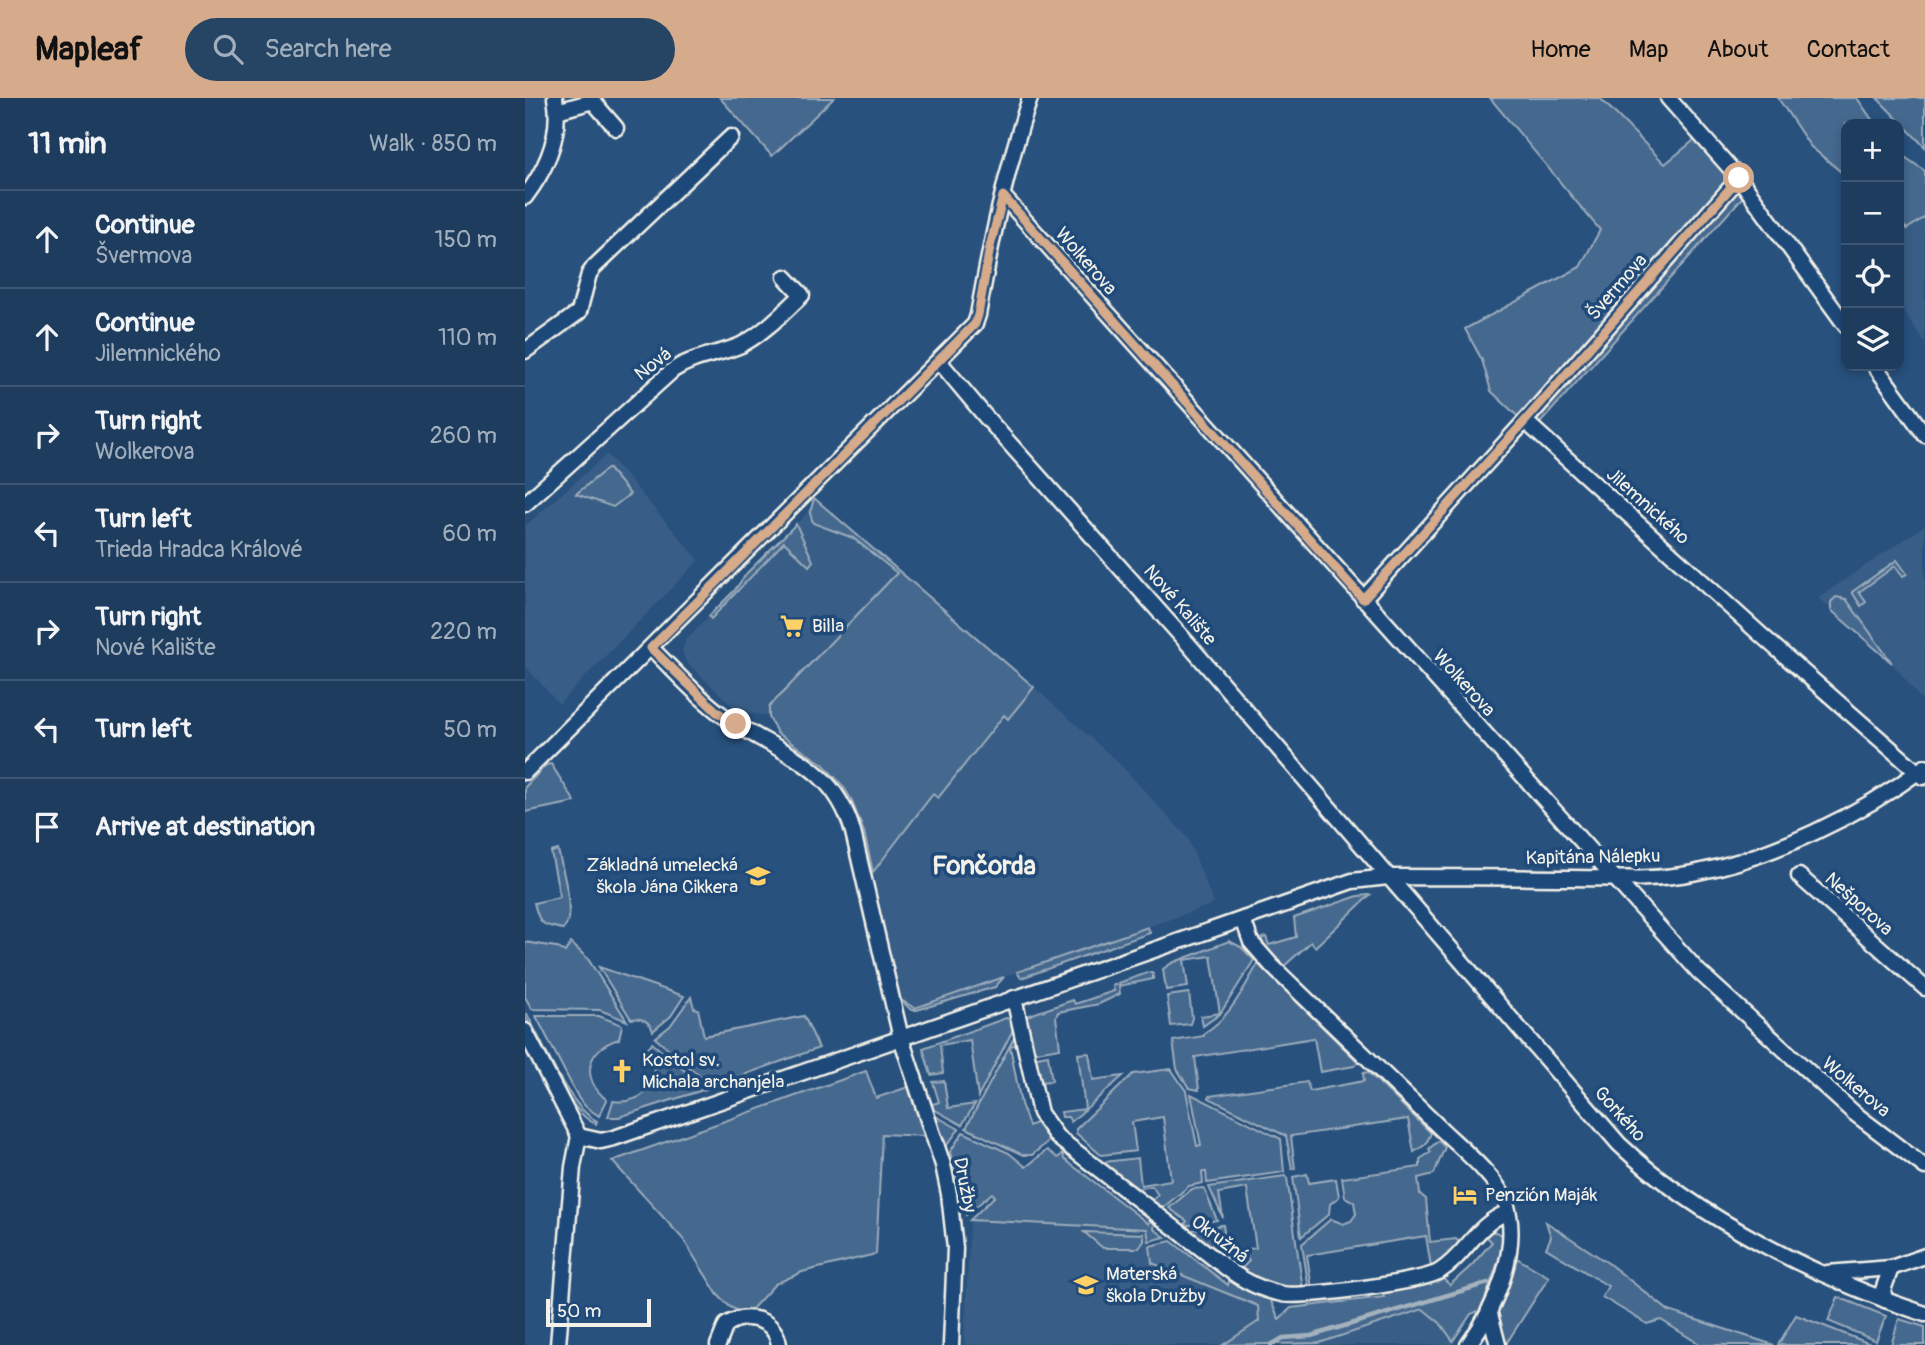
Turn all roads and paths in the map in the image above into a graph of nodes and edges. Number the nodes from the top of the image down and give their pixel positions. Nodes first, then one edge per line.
1 (1029, 98) edge
2 (1668, 98) edge
3 (592, 100) edge
4 (556, 105) edge
5 (617, 128) dead end
6 (731, 137) dead end
7 (1739, 178) junction
8 (1003, 196) junction
9 (525, 197) edge
10 (785, 277) dead end
11 (1841, 319) edge
12 (525, 351) edge
13 (939, 361) junction
14 (1879, 371) edge
15 (1525, 421) junction
16 (1925, 435) edge
17 (525, 504) edge
18 (1363, 599) junction
19 (651, 648) junction
20 (525, 772) edge
21 (1923, 773) edge
22 (1799, 876) dead end
23 (1388, 877) junction
24 (1614, 878) junction
25 (1243, 919) junction
26 (1925, 988) edge
27 (1014, 999) junction
28 (525, 1031) edge
29 (901, 1038) junction
30 (579, 1136) junction
31 (1925, 1167) edge
32 (1508, 1212) junction
33 (1925, 1256) edge
34 (1891, 1268) junction
35 (1823, 1273) junction
36 (1885, 1300) junction
37 (1489, 1310) junction
38 (1925, 1314) edge
39 (558, 1345) edge
40 (718, 1345) edge
41 (779, 1345) edge
42 (951, 1345) edge
43 (1468, 1345) edge
44 (1498, 1345) edge

1 - 8 street
2 - 7 street
3 - 4 street
3 - 5 street
4 - 9 street
6 - 12 street
7 - 11 street
7 - 15 street, Švermova
8 - 13 street
8 - 18 street, Wolkerova
10 - 17 street, Nová
13 - 19 street
13 - 23 street, Nové Kalište
14 - 16 street
15 - 18 street
15 - 21 street, Jilemnického
18 - 24 street, Wolkerova
19 - 20 street
19 - 29 street, Družby
21 - 24 street, Kapitána Nálepku
22 - 26 street, Nešporova
23 - 24 street, Kapitána Nálepku
23 - 25 street, Kapitána Nálepku
23 - 35 street, Gorkého
24 - 31 street, Wolkerova
25 - 27 street
25 - 32 street
27 - 29 street
27 - 32 street, Okružná
28 - 30 street
29 - 30 street
29 - 42 street, Družby
30 - 39 street
32 - 37 street
33 - 34 street
34 - 35 street
34 - 36 street
35 - 36 street, Gorkého
36 - 38 street, Gorkého
37 - 43 street
37 - 44 street
40 - 41 street

